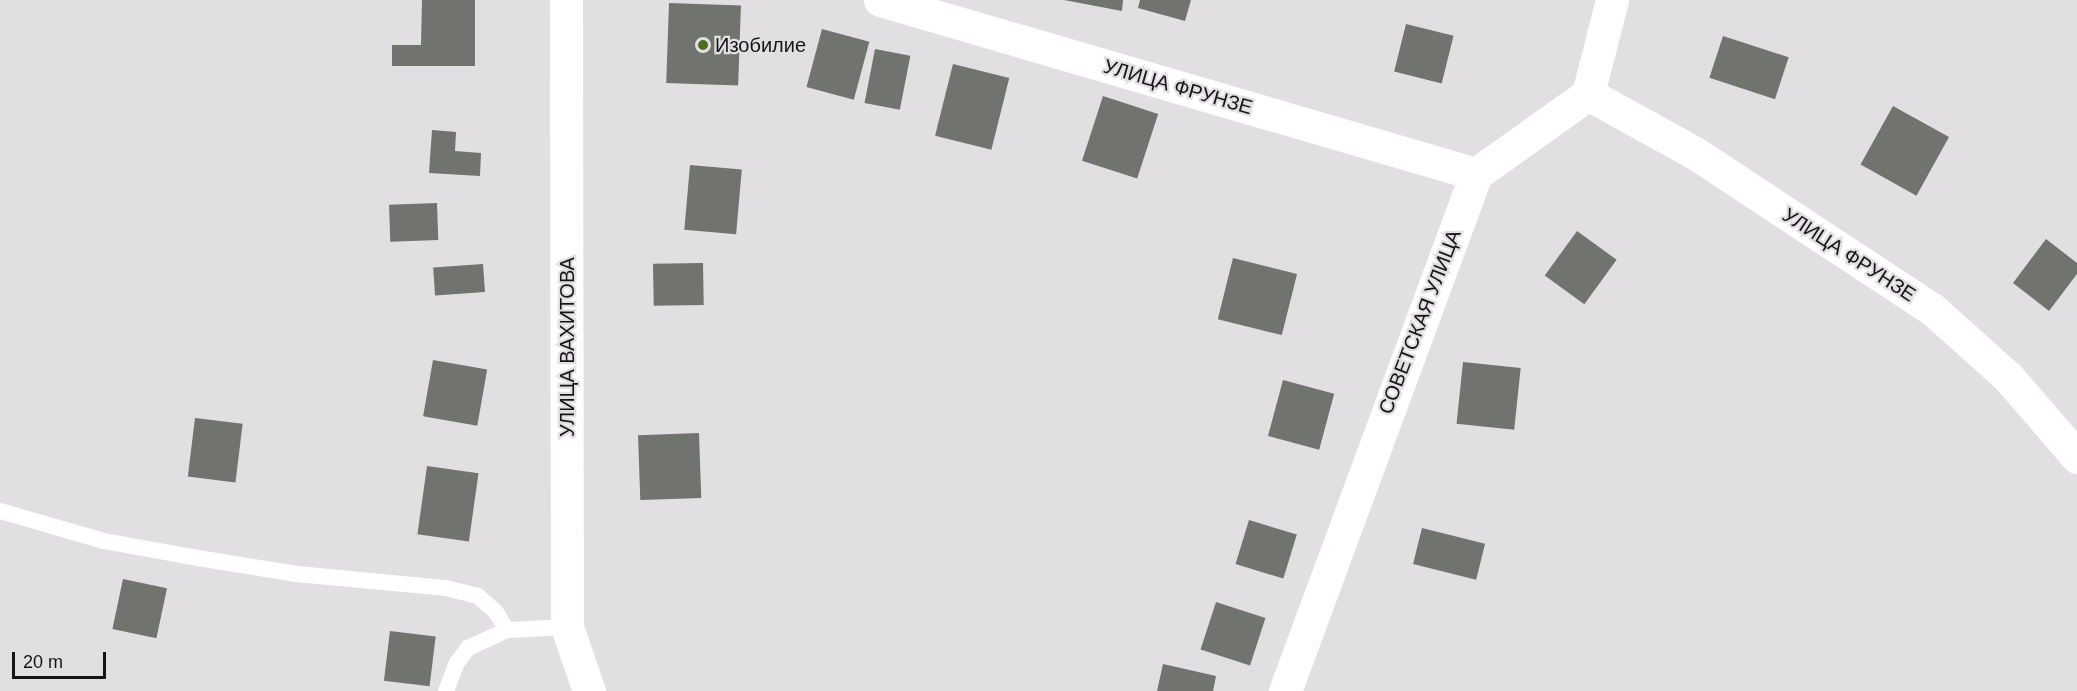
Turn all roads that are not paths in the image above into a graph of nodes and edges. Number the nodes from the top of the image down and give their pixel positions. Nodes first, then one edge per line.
1 (566, 0) edge
2 (880, 0) edge
3 (1612, 0) edge
4 (1588, 94) junction
5 (1476, 174) junction
6 (2077, 457) edge
7 (0, 511) edge
8 (567, 627) junction
9 (507, 630) junction
10 (446, 691) edge
11 (589, 691) edge
12 (1285, 691) edge

1 - 8 street, УЛИЦА ВАХИТОВА
2 - 5 street, УЛИЦА ФРУНЗЕ
3 - 4 street
4 - 5 street
4 - 6 street, УЛИЦА ФРУНЗЕ
5 - 12 street, СОВЕТСКАЯ УЛИЦА
7 - 9 lane
8 - 9 lane
8 - 11 street, УЛИЦА ВАХИТОВА
9 - 10 lane

